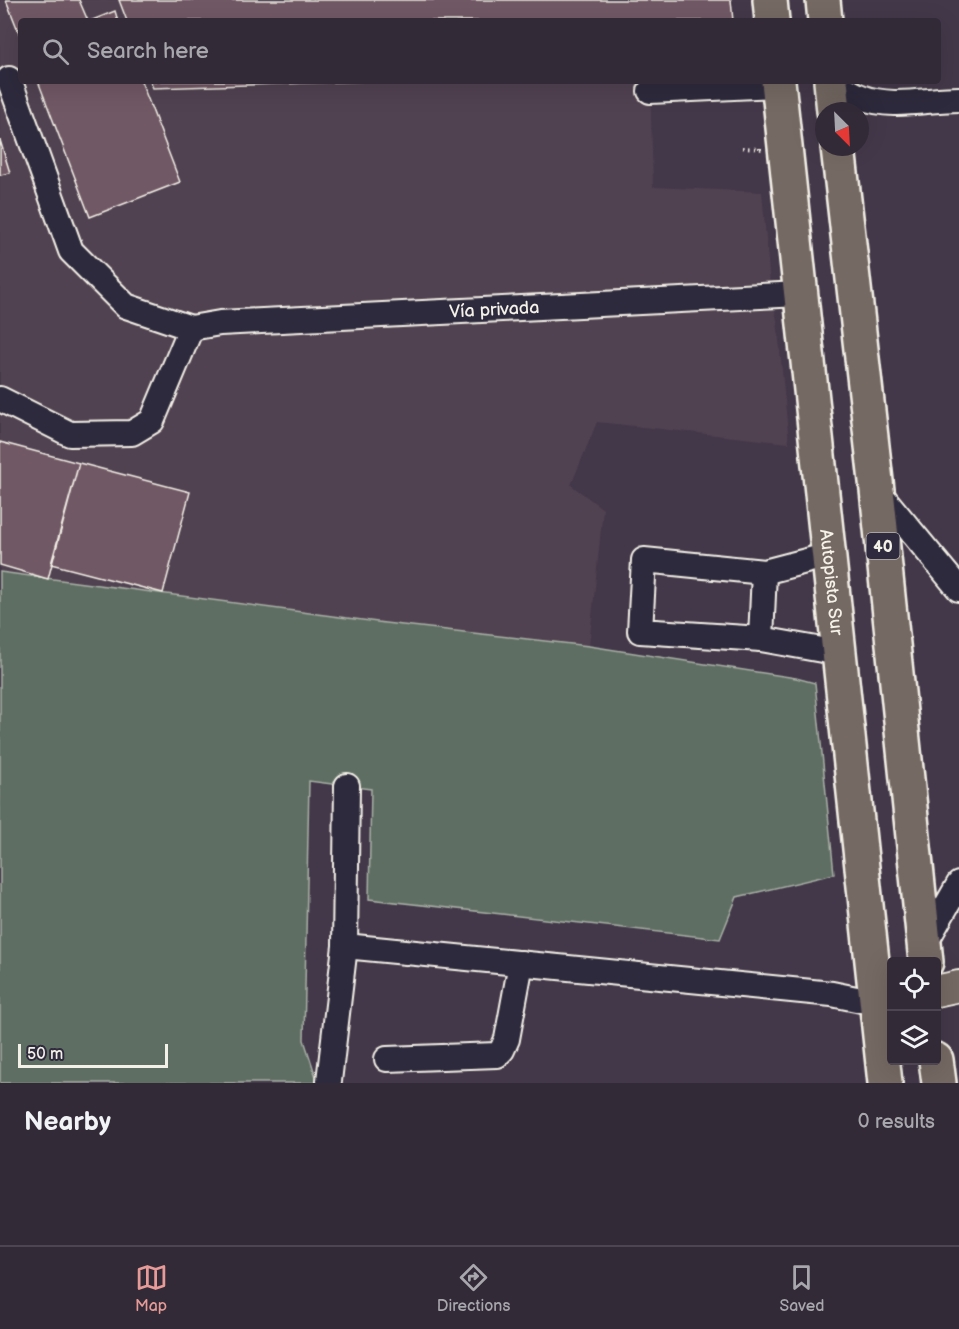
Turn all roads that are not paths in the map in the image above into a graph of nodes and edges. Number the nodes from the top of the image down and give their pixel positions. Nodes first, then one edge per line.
1 (770, 0) edge
2 (823, 0) edge
3 (772, 18) edge
4 (825, 18) edge
5 (9, 79) dead end
6 (762, 84) edge
7 (778, 84) edge
8 (831, 84) edge
9 (836, 84) edge
10 (650, 91) dead end
11 (959, 99) edge
12 (833, 102) edge
13 (839, 156) edge
14 (801, 294) junction
15 (191, 328) junction
16 (0, 399) edge
17 (877, 490) junction
18 (829, 555) junction
19 (764, 572) junction
20 (959, 589) edge
21 (761, 639) junction
22 (839, 653) junction
23 (347, 786) dead end
24 (959, 884) edge
25 (345, 946) junction
26 (925, 953) edge
27 (520, 963) junction
28 (959, 986) edge
29 (941, 990) edge
30 (884, 1002) edge
31 (387, 1059) dead end
32 (937, 1065) edge
33 (329, 1081) dead end
34 (885, 1083) edge
35 (939, 1083) edge

1 - 3 highway
2 - 4 highway
5 - 15 street
6 - 10 street
7 - 14 highway, Autopista Sur
8 - 12 highway
9 - 11 street
13 - 17 highway, 40
14 - 15 street, Vía privada
14 - 18 highway, Autopista Sur
15 - 16 street
17 - 20 street
17 - 26 highway, 40
18 - 19 street
18 - 22 highway, Autopista Sur
19 - 21 street
19 - 21 street
21 - 22 street
22 - 30 highway, Autopista Sur
23 - 25 street
24 - 26 street
25 - 27 street
25 - 33 street
27 - 30 street
27 - 31 street
28 - 29 main road
30 - 34 highway, Autopista Sur
32 - 35 highway

